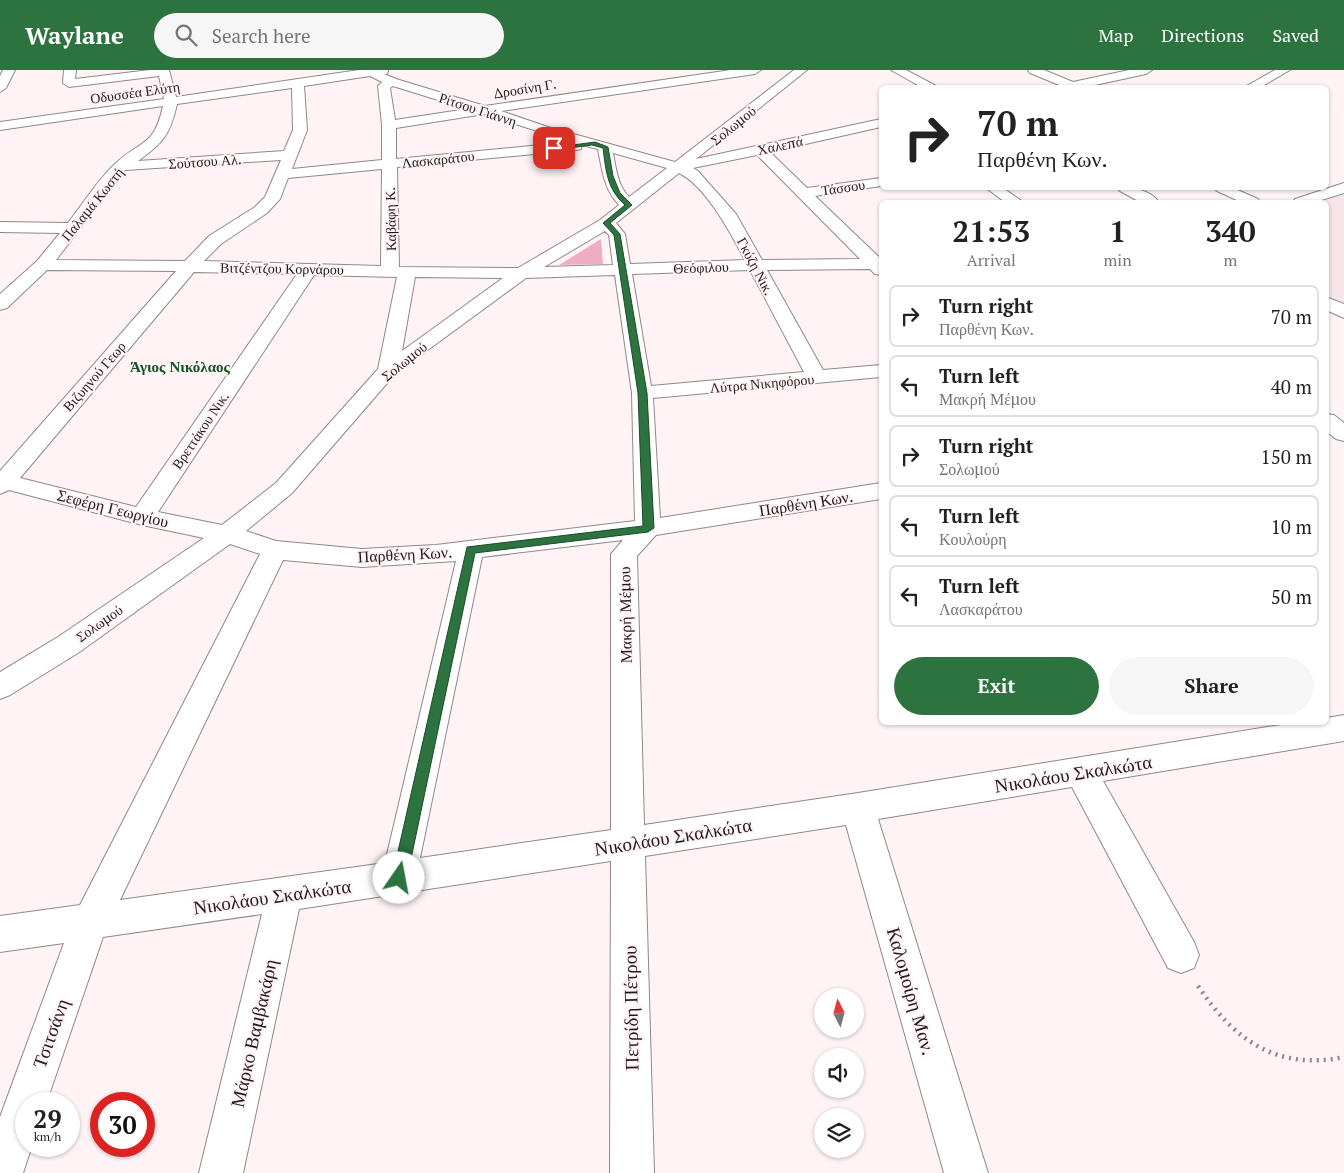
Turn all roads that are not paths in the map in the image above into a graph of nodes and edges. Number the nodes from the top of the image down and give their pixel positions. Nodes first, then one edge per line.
1 (9, 70) edge
2 (70, 70) edge
3 (684, 70) edge
4 (755, 70) edge
5 (801, 70) edge
6 (897, 70) edge
7 (1034, 70) edge
8 (1146, 70) edge
9 (1284, 70) edge
10 (163, 71) edge
11 (369, 71) edge
12 (392, 76) edge
13 (109, 78) junction
14 (224, 78) dead end
15 (696, 78) junction
16 (1105, 78) junction
17 (298, 83) junction
18 (928, 85) edge
19 (1065, 85) edge
20 (1072, 85) edge
21 (1123, 85) edge
22 (1255, 85) edge
23 (0, 88) edge
24 (228, 93) junction
25 (171, 102) junction
26 (117, 109) junction
27 (485, 110) junction
28 (879, 123) edge
29 (389, 125) junction
30 (0, 126) edge
31 (599, 145) junction
32 (759, 150) junction
33 (289, 155) junction
34 (389, 164) junction
35 (121, 166) junction
36 (679, 167) junction
37 (283, 174) junction
38 (879, 182) edge
39 (1344, 188) edge
40 (997, 190) edge
41 (1129, 190) edge
42 (1226, 190) edge
43 (805, 193) junction
44 (1012, 200) edge
45 (1147, 200) edge
46 (1248, 200) edge
47 (1307, 200) edge
48 (628, 205) junction
49 (606, 223) junction
50 (0, 227) edge
51 (73, 228) junction
52 (43, 265) junction
53 (755, 265) junction
54 (189, 266) junction
55 (879, 266) edge
56 (309, 268) junction
57 (622, 270) junction
58 (399, 272) junction
59 (522, 273) junction
60 (0, 304) edge
61 (1329, 304) edge
62 (1344, 312) edge
63 (388, 370) junction
64 (879, 371) edge
65 (817, 378) junction
66 (642, 393) junction
67 (1, 482) edge
68 (879, 492) edge
69 (142, 517) junction
70 (648, 528) junction
71 (227, 534) junction
72 (274, 550) junction
73 (471, 550) junction
74 (0, 687) edge
75 (1344, 728) edge
76 (1277, 731) edge
77 (1080, 772) junction
78 (858, 808) junction
79 (627, 843) junction
80 (399, 878) junction
81 (285, 894) junction
82 (90, 922) junction
83 (0, 934) edge
84 (1181, 955) road end
85 (1, 1173) edge
86 (221, 1173) edge
87 (632, 1173) edge
88 (966, 1173) edge

1 - 23 street
2 - 13 street
3 - 15 street
4 - 15 street, Δροσίνη Γ.
5 - 36 street, Σολωμού
6 - 18 street
7 - 19 street
8 - 16 street
9 - 22 street
10 - 13 street
10 - 25 street, Παλαμά Κωστή
11 - 12 street, Ρίτσου Γιάννη
11 - 17 street, Οδυσσέα Ελύτη
12 - 27 street, Ρίτσου Γιάννη
12 - 29 street, Καβάφη Κ.
13 - 26 street
14 - 24 street
15 - 27 street, Δροσίνη Γ.
16 - 20 street
16 - 21 street
17 - 24 street, Οδυσσέα Ελύτη
17 - 33 street, Βιζυηνού Γεωρ
24 - 25 street, Οδυσσέα Ελύτη
25 - 26 street, Οδυσσέα Ελύτη
25 - 35 street, Παλαμά Κωστή
26 - 30 street, Οδυσσέα Ελύτη
27 - 29 street, Δροσίνη Γ.
27 - 31 street, Ρίτσου Γιάννη
28 - 32 street, Χαλεπά
29 - 34 street, Καβάφη Κ.
31 - 34 street, Λασκαράτου
31 - 36 street, Ρίτσου Γιάννη
31 - 48 street
32 - 36 street, Χαλεπά
32 - 43 street
33 - 35 street, Σούτσου Αλ.
33 - 37 street, Βιζυηνού Γεωρ
34 - 37 street, Λασκαράτου
34 - 58 street, Καβάφη Κ.
35 - 51 street, Παλαμά Κωστή
36 - 48 street, Σολωμού
36 - 53 street, Γκύζη Νικ.
37 - 54 street, Βιζυηνού Γεωρ
38 - 43 street, Τάσσου
39 - 47 street
40 - 44 street
41 - 45 street
42 - 46 street
43 - 55 street
48 - 49 street, Σολωμού
49 - 57 street
49 - 59 street, Σολωμού
50 - 51 street
51 - 52 street, Παλαμά Κωστή
52 - 54 street, Βιτζέντζου Κορνάρου
52 - 60 street, Παλαμά Κωστή
53 - 55 street, Θεόφιλου
53 - 57 street, Θεόφιλου
53 - 65 street, Γκύζη Νικ.
54 - 56 street, Βιτζέντζου Κορνάρου
54 - 67 street, Βιζυηνού Γεωρ
56 - 58 street, Βιτζέντζου Κορνάρου
56 - 69 street, Βρεττάκου Νικ.
57 - 59 street, Θεόφιλου
57 - 66 street
58 - 59 street, Βιτζέντζου Κορνάρου
58 - 63 street, Καβάφη Κ.
59 - 63 street, Σολωμού
61 - 62 street
63 - 71 street, Σολωμού
64 - 65 street, Λύτρα Νικηφόρου
65 - 66 street, Λύτρα Νικηφόρου
66 - 70 street
67 - 69 street, Σεφέρη Γεωργίου
68 - 70 street, Παρθένη Κων.
69 - 71 street, Σεφέρη Γεωργίου
70 - 73 street, Παρθένη Κων.
70 - 79 street, Μακρή Μέμου
71 - 72 street, Παρθένη Κων.
71 - 74 street, Σολωμού
72 - 73 street, Παρθένη Κων.
72 - 82 street, Τσιτσάνη
73 - 80 street
75 - 76 street, Νικολάου Σκαλκώτα
76 - 77 street, Νικολάου Σκαλκώτα
77 - 78 street, Νικολάου Σκαλκώτα
77 - 84 street
78 - 79 street, Νικολάου Σκαλκώτα
78 - 88 street, Καλομοίρη Μαν.
79 - 80 street, Νικολάου Σκαλκώτα
79 - 87 street, Πετρίδη Πέτρου
80 - 81 street, Νικολάου Σκαλκώτα
81 - 82 street, Νικολάου Σκαλκώτα
81 - 86 street, Μάρκο Βαμβακάρη
82 - 83 street, Νικολάου Σκαλκώτα
82 - 85 street, Τσιτσάνη

